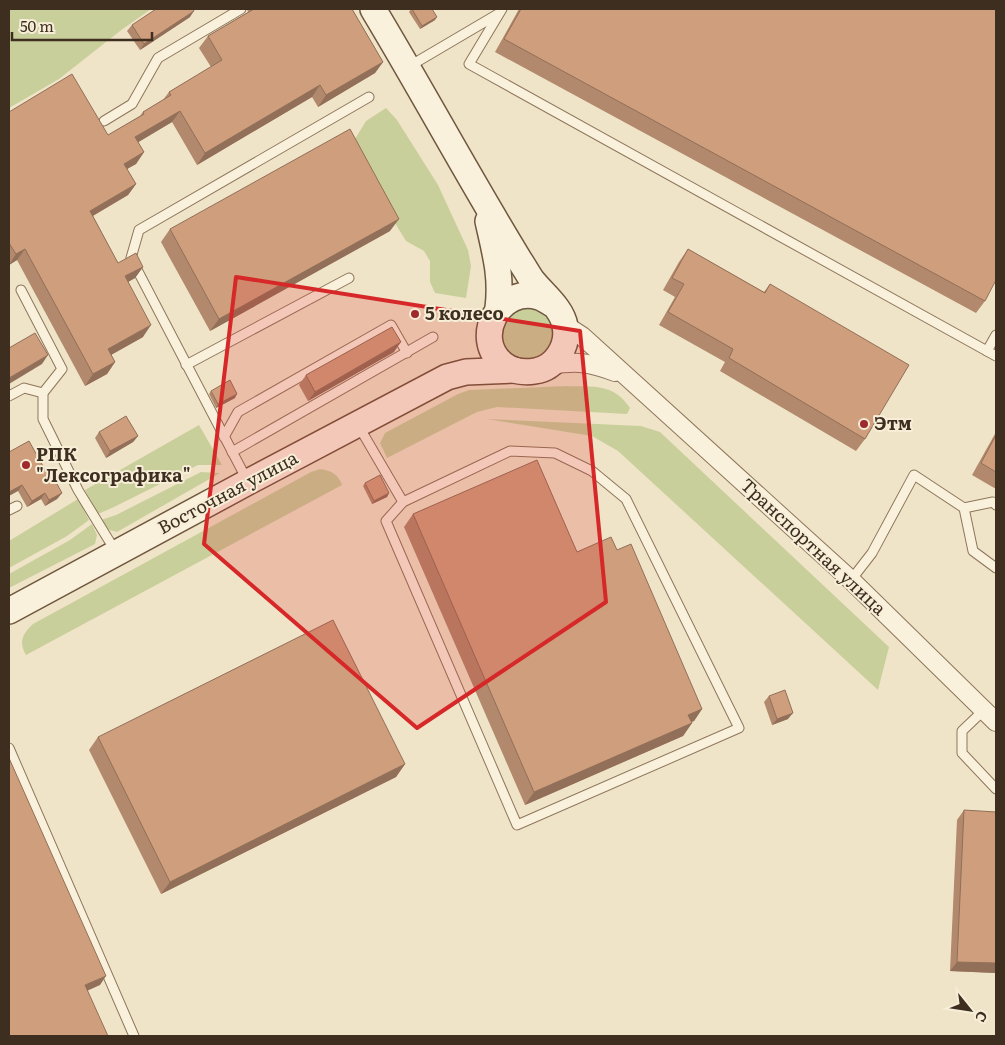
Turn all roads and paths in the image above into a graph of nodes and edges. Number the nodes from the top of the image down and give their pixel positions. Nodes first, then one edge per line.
1 (242, 9) edge
2 (373, 9) edge
3 (500, 11) edge
4 (408, 67) junction
5 (369, 97) dead end
6 (104, 121) dead end
7 (484, 202) junction
8 (349, 278) dead end
9 (21, 290) dead end
10 (552, 304) junction
11 (493, 319) junction
12 (565, 325) junction
13 (996, 334) edge
14 (433, 338) dead end
15 (987, 351) junction
16 (407, 353) junction
17 (996, 356) edge
18 (186, 365) junction
19 (550, 365) junction
20 (514, 370) junction
21 (626, 376) junction
22 (447, 377) junction
23 (44, 393) junction
24 (9, 396) edge
25 (358, 425) junction
26 (224, 437) junction
27 (232, 452) junction
28 (248, 482) junction
29 (403, 502) junction
30 (996, 504) edge
31 (964, 508) junction
32 (116, 553) junction
33 (996, 568) edge
34 (851, 580) junction
35 (9, 611) edge
36 (990, 716) edge
37 (9, 748) edge
38 (996, 789) edge
39 (134, 1036) edge

1 - 6 lane
2 - 4 street
3 - 4 lane
3 - 15 lane
4 - 7 street
5 - 18 lane
7 - 10 street
7 - 11 street
8 - 18 lane
9 - 23 lane
10 - 11 street
10 - 12 street
11 - 20 street
11 - 22 street, Восточная улица
12 - 19 street
12 - 21 street, Транспортная улица
13 - 15 lane
14 - 16 lane
15 - 17 lane
16 - 26 lane
16 - 27 lane
18 - 26 lane
19 - 20 street
19 - 21 street
20 - 22 street, Восточная улица
21 - 34 street, Транспортная улица
22 - 25 street, Восточная улица
23 - 24 lane
23 - 32 lane
25 - 28 street, Восточная улица
25 - 29 lane
26 - 27 lane
27 - 28 lane
28 - 32 street, Восточная улица
29 - 29 lane
30 - 31 lane
31 - 33 lane
31 - 34 lane
32 - 35 street, Восточная улица
34 - 36 street, Транспортная улица
36 - 38 lane
37 - 39 lane

